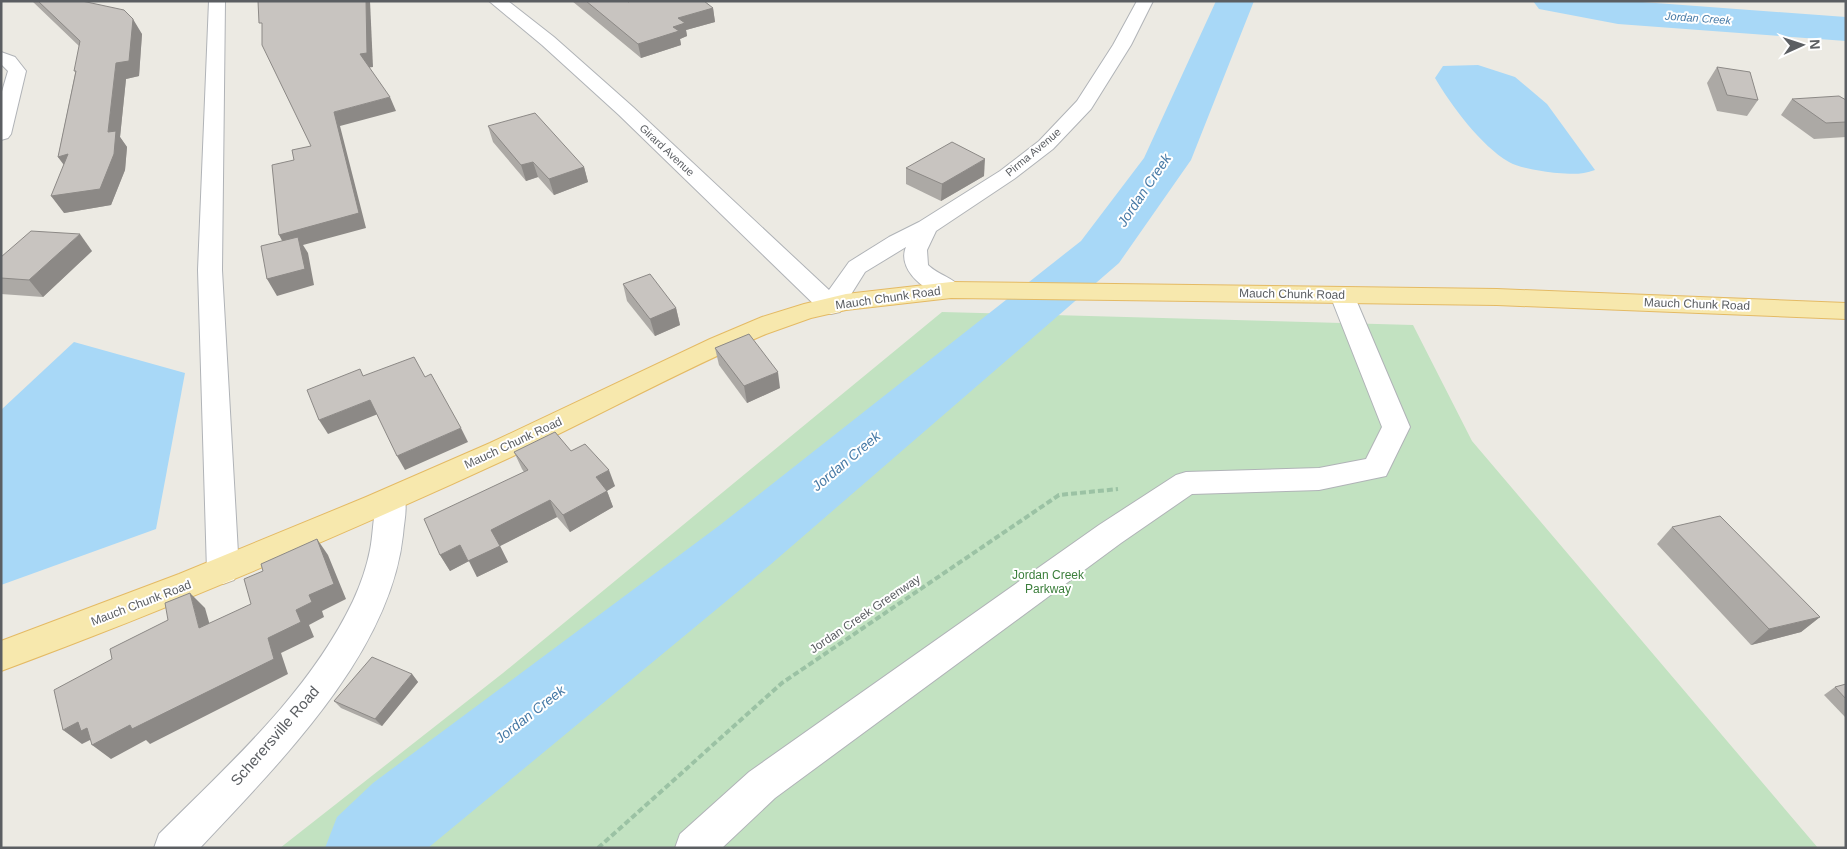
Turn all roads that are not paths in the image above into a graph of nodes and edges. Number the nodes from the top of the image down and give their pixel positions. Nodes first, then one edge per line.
1 (217, 1) edge
2 (497, 1) edge
3 (1145, 1) edge
4 (1, 57) edge
5 (1, 134) edge
6 (927, 227) junction
7 (951, 290) junction
8 (1342, 295) junction
9 (831, 306) junction
10 (1846, 311) edge
11 (392, 499) junction
12 (223, 571) junction
13 (1, 656) edge
14 (173, 848) edge
15 (694, 848) edge

1 - 12 street
2 - 9 street, Girard Avenue
3 - 6 street, Pirma Avenue
4 - 5 street
6 - 7 street, Pirma Avenue
6 - 9 street, Pirma Avenue
7 - 8 main road, Mauch Chunk Road
7 - 9 main road, Mauch Chunk Road
8 - 10 main road, Mauch Chunk Road
8 - 15 street
9 - 11 main road, Mauch Chunk Road
11 - 12 main road, Mauch Chunk Road
11 - 14 street, Scherersville Road
12 - 13 main road, Mauch Chunk Road

